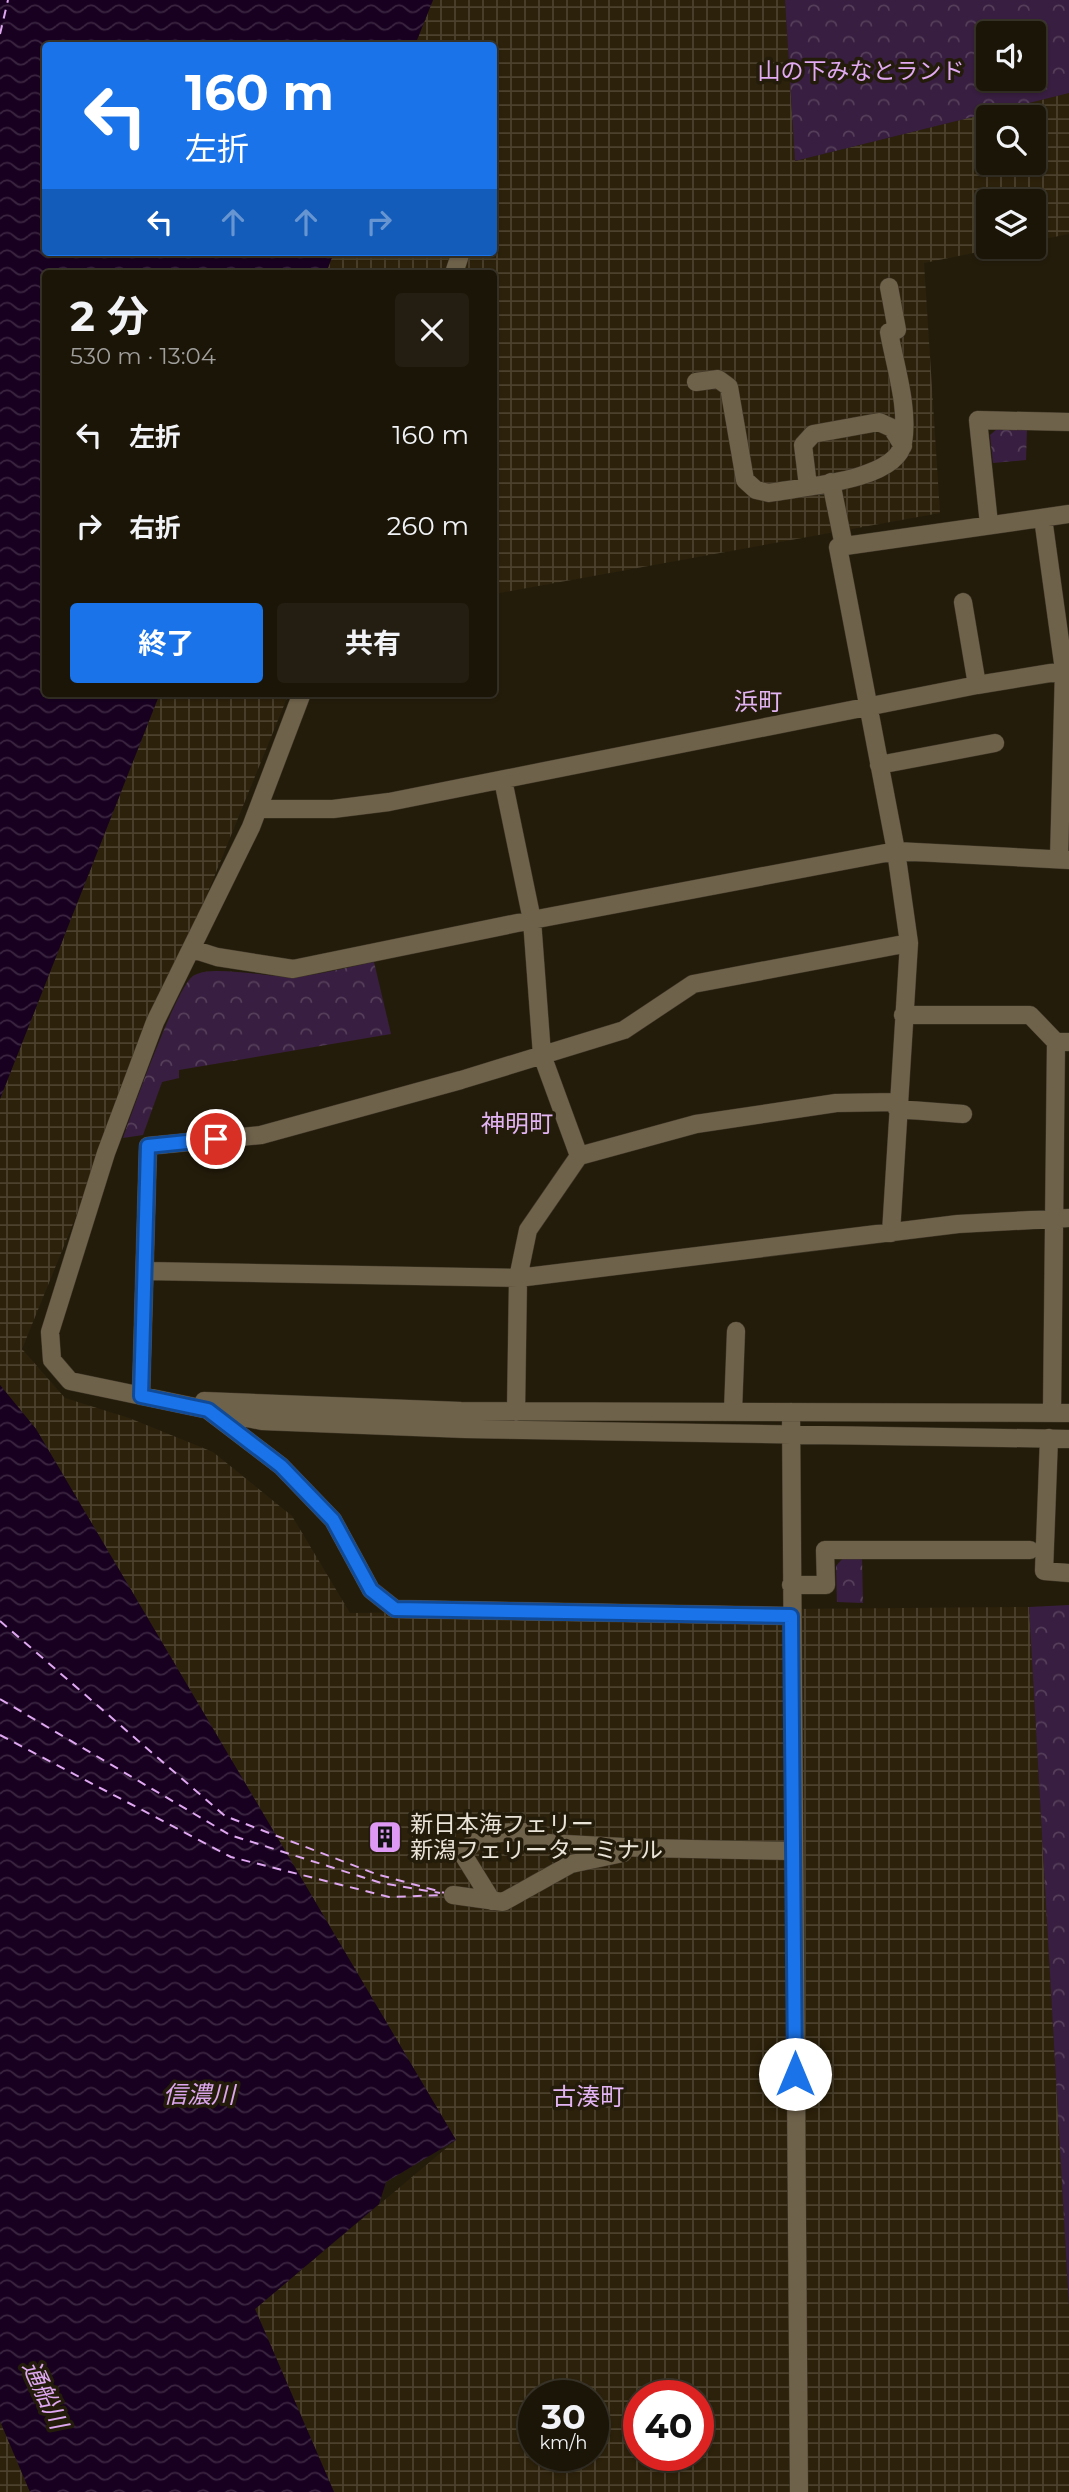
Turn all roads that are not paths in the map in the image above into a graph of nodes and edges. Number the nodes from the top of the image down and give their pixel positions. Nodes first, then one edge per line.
1 (889, 287) dead end
2 (696, 382) dead end
3 (1069, 422) edge
4 (903, 446) junction
5 (831, 482) junction
6 (808, 486) junction
7 (1069, 514) edge
8 (1043, 519) junction
9 (989, 524) junction
10 (844, 546) junction
11 (963, 602) dead end
12 (1067, 670) edge
13 (977, 685) junction
14 (300, 697) edge
15 (868, 707) junction
16 (995, 743) dead end
17 (879, 765) junction
18 (503, 780) junction
19 (258, 809) junction
20 (896, 851) junction
21 (1064, 860) edge
22 (532, 920) junction
23 (909, 943) junction
24 (192, 949) junction
25 (903, 1015) junction
26 (1063, 1042) edge
27 (542, 1055) junction
28 (897, 1106) junction
29 (963, 1114) dead end
30 (579, 1156) junction
31 (1062, 1218) edge
32 (891, 1233) junction
33 (145, 1271) junction
34 (517, 1278) junction
35 (736, 1331) dead end
36 (148, 1398) junction
37 (208, 1410) junction
38 (733, 1411) junction
39 (516, 1412) junction
40 (791, 1412) junction
41 (1060, 1413) edge
42 (790, 1434) junction
43 (1049, 1438) junction
44 (1069, 1439) edge
45 (1030, 1550) dead end
46 (1069, 1573) edge
47 (791, 1585) junction
48 (791, 1616) junction
49 (643, 1848) junction
50 (793, 1851) junction
51 (453, 1895) dead end
52 (492, 1901) junction
53 (799, 2492) edge

1 - 4 street
2 - 6 street
3 - 9 street
4 - 5 street
4 - 6 street
5 - 6 street
5 - 10 street
7 - 8 street
8 - 9 street
8 - 12 street
9 - 10 street
10 - 15 street
11 - 13 street
12 - 13 street
12 - 21 street
13 - 15 street
14 - 19 street
15 - 17 street
15 - 18 street
16 - 17 street
17 - 20 street
18 - 19 street
18 - 22 street
19 - 24 street
20 - 21 street
20 - 22 street
20 - 23 street
22 - 24 street
22 - 27 street
23 - 25 street
23 - 27 street
24 - 36 street
25 - 26 street
25 - 28 street
26 - 31 street
27 - 30 street
27 - 33 street
28 - 29 street
28 - 30 street
28 - 32 street
30 - 34 street
31 - 32 street
31 - 41 street
32 - 34 street
33 - 34 street
33 - 36 street
34 - 39 street
35 - 38 street
36 - 37 street
36 - 39 street
37 - 42 street
37 - 48 street
38 - 39 street
38 - 40 street
40 - 41 street
40 - 42 street
42 - 43 street
42 - 47 street
43 - 44 street
43 - 46 street
45 - 47 street
47 - 48 street
48 - 50 street
49 - 50 street
49 - 52 street
49 - 52 street
50 - 53 street
51 - 52 street

